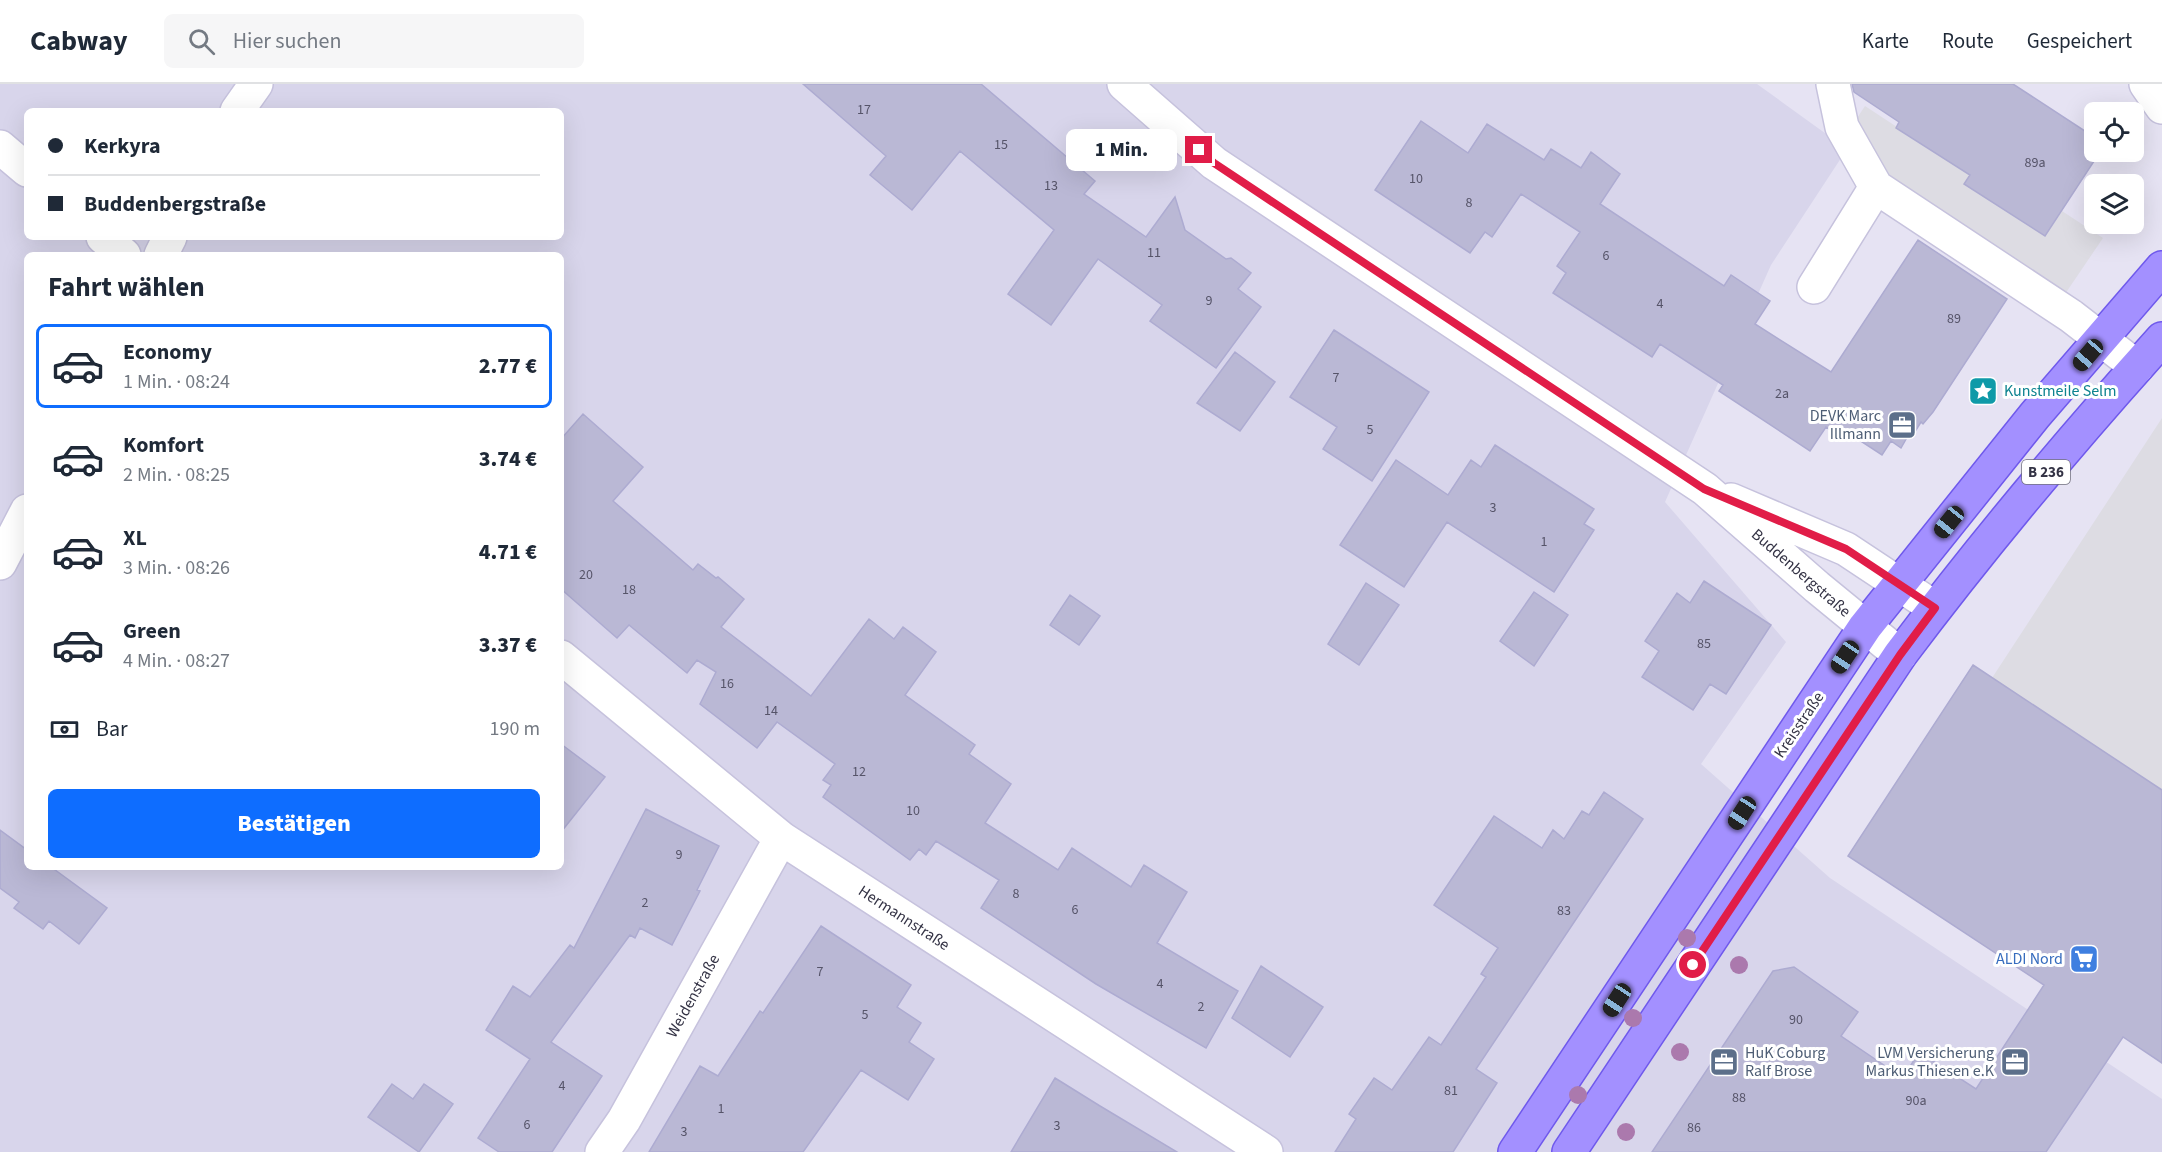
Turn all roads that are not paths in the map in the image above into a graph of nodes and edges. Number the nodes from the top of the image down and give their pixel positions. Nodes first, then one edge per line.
1 (256, 84) edge
2 (1124, 84) edge
3 (1833, 84) edge
4 (2146, 84) edge
5 (2162, 107) edge
6 (239, 108) edge
7 (0, 147) edge
8 (24, 167) edge
9 (1876, 187) junction
10 (107, 240) edge
11 (121, 252) edge
12 (2162, 268) edge
13 (1814, 287) dead end
14 (2162, 339) edge
15 (2102, 340) junction
16 (2137, 367) junction
17 (1704, 489) junction
18 (24, 517) edge
19 (0, 563) edge
20 (1900, 584) junction
21 (1935, 608) junction
22 (1865, 627) junction
23 (1900, 655) junction
24 (564, 659) edge
25 (781, 838) junction
26 (602, 1152) edge
27 (1266, 1152) edge
28 (1515, 1152) edge
29 (1569, 1152) edge

1 - 6 street
2 - 17 street, Buddenbergstraße
3 - 9 street
4 - 5 street
7 - 8 street
9 - 13 street
9 - 15 street
10 - 11 street
12 - 15 main road, Kreisstraße
14 - 16 main road, B 236
15 - 16 street
15 - 20 main road, Kreisstraße
16 - 21 main road, B 236
17 - 20 street, Buddenbergstraße
17 - 22 street, Buddenbergstraße
18 - 19 street
20 - 21 street, Buddenbergstraße
20 - 22 main road, Kreisstraße
21 - 23 main road, B 236
22 - 23 street, Buddenbergstraße
22 - 28 main road, Kreisstraße
23 - 29 main road, B 236
24 - 25 street, Hermannstraße
25 - 26 street, Weidenstraße
25 - 27 street, Hermannstraße

